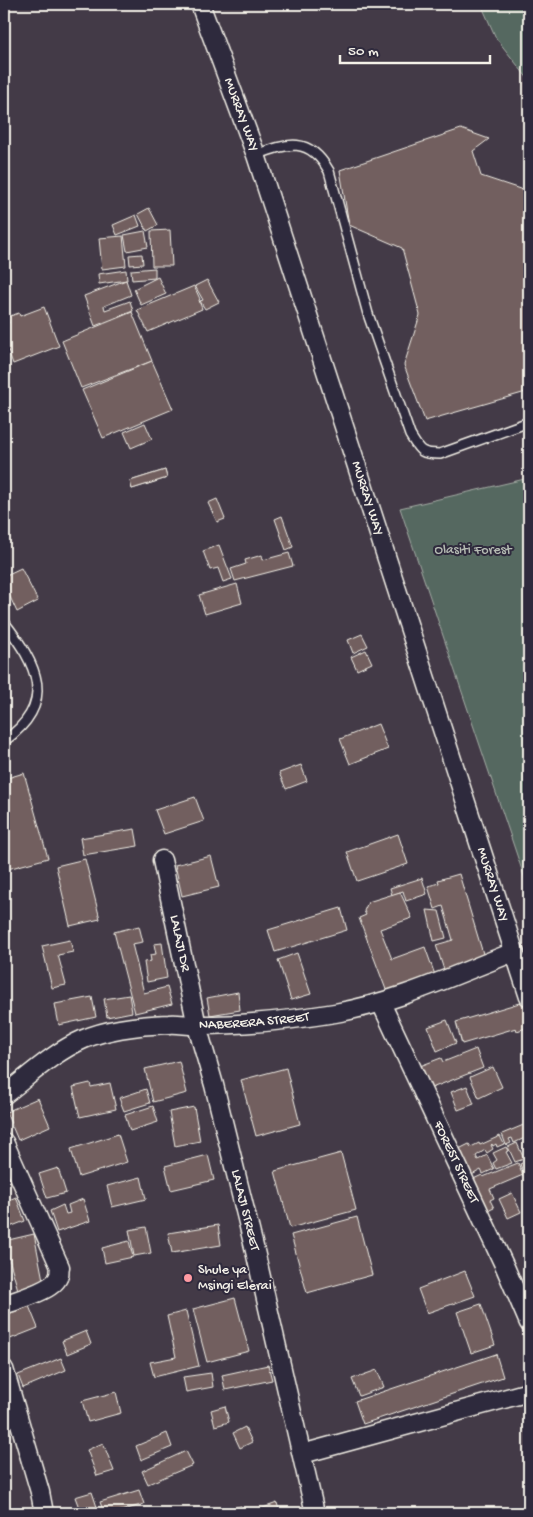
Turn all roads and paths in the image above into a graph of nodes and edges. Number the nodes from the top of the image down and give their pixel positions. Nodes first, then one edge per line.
1 (200, 4) edge
2 (256, 155) junction
3 (529, 422) edge
4 (4, 622) edge
5 (4, 741) edge
6 (162, 860) dead end
7 (514, 952) junction
8 (529, 997) edge
9 (381, 1003) junction
10 (197, 1026) junction
11 (4, 1095) edge
12 (4, 1142) edge
13 (4, 1304) edge
14 (529, 1323) edge
15 (4, 1369) edge
16 (529, 1392) edge
17 (302, 1454) junction
18 (44, 1513) edge
19 (315, 1513) edge

1 - 2 street, MURRAY WAY
2 - 3 lane
2 - 7 street, MURRAY WAY
4 - 5 lane
6 - 10 street, LALAJI DR
7 - 8 street, MURRAY WAY
7 - 9 street, NABERERA STREET
9 - 10 street, NABERERA STREET
9 - 14 street, FOREST STREET
10 - 11 street, NABERERA STREET
10 - 17 street, LALAJI STREET
12 - 13 street
15 - 18 street
16 - 17 street
17 - 19 street, LALAJI STREET

